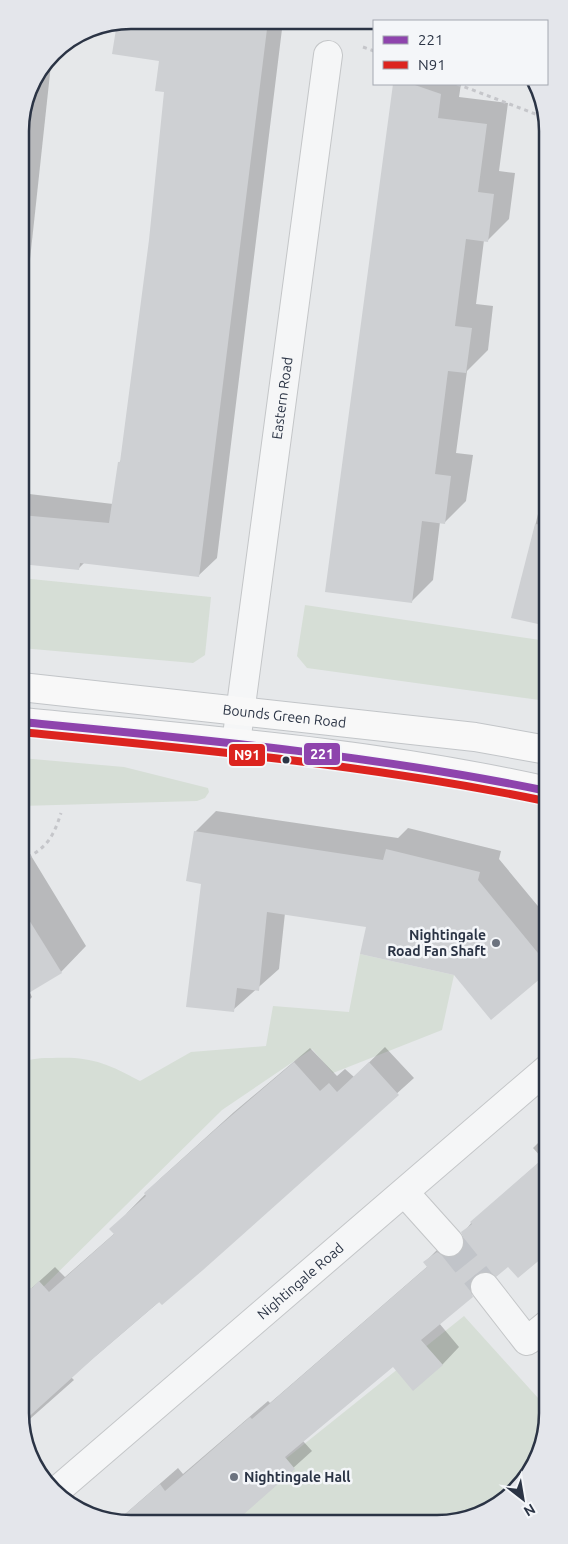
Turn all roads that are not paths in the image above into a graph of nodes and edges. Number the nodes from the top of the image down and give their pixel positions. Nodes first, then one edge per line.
1 (328, 55) dead end
2 (29, 688) edge
3 (241, 711) junction
4 (29, 723) edge
5 (236, 742) junction
6 (539, 749) edge
7 (539, 789) edge
8 (539, 1076) edge
9 (405, 1193) junction
10 (448, 1242) tunnel mouth
11 (485, 1286) tunnel mouth
12 (539, 1331) edge
13 (61, 1486) edge

1 - 3 street, Eastern Road
2 - 3 main road, Bounds Green Road
3 - 5 street, Eastern Road
3 - 6 main road, Bounds Green Road
4 - 5 main road
5 - 7 main road
8 - 9 street, Nightingale Road
9 - 10 street
9 - 13 street, Nightingale Road
11 - 12 street

